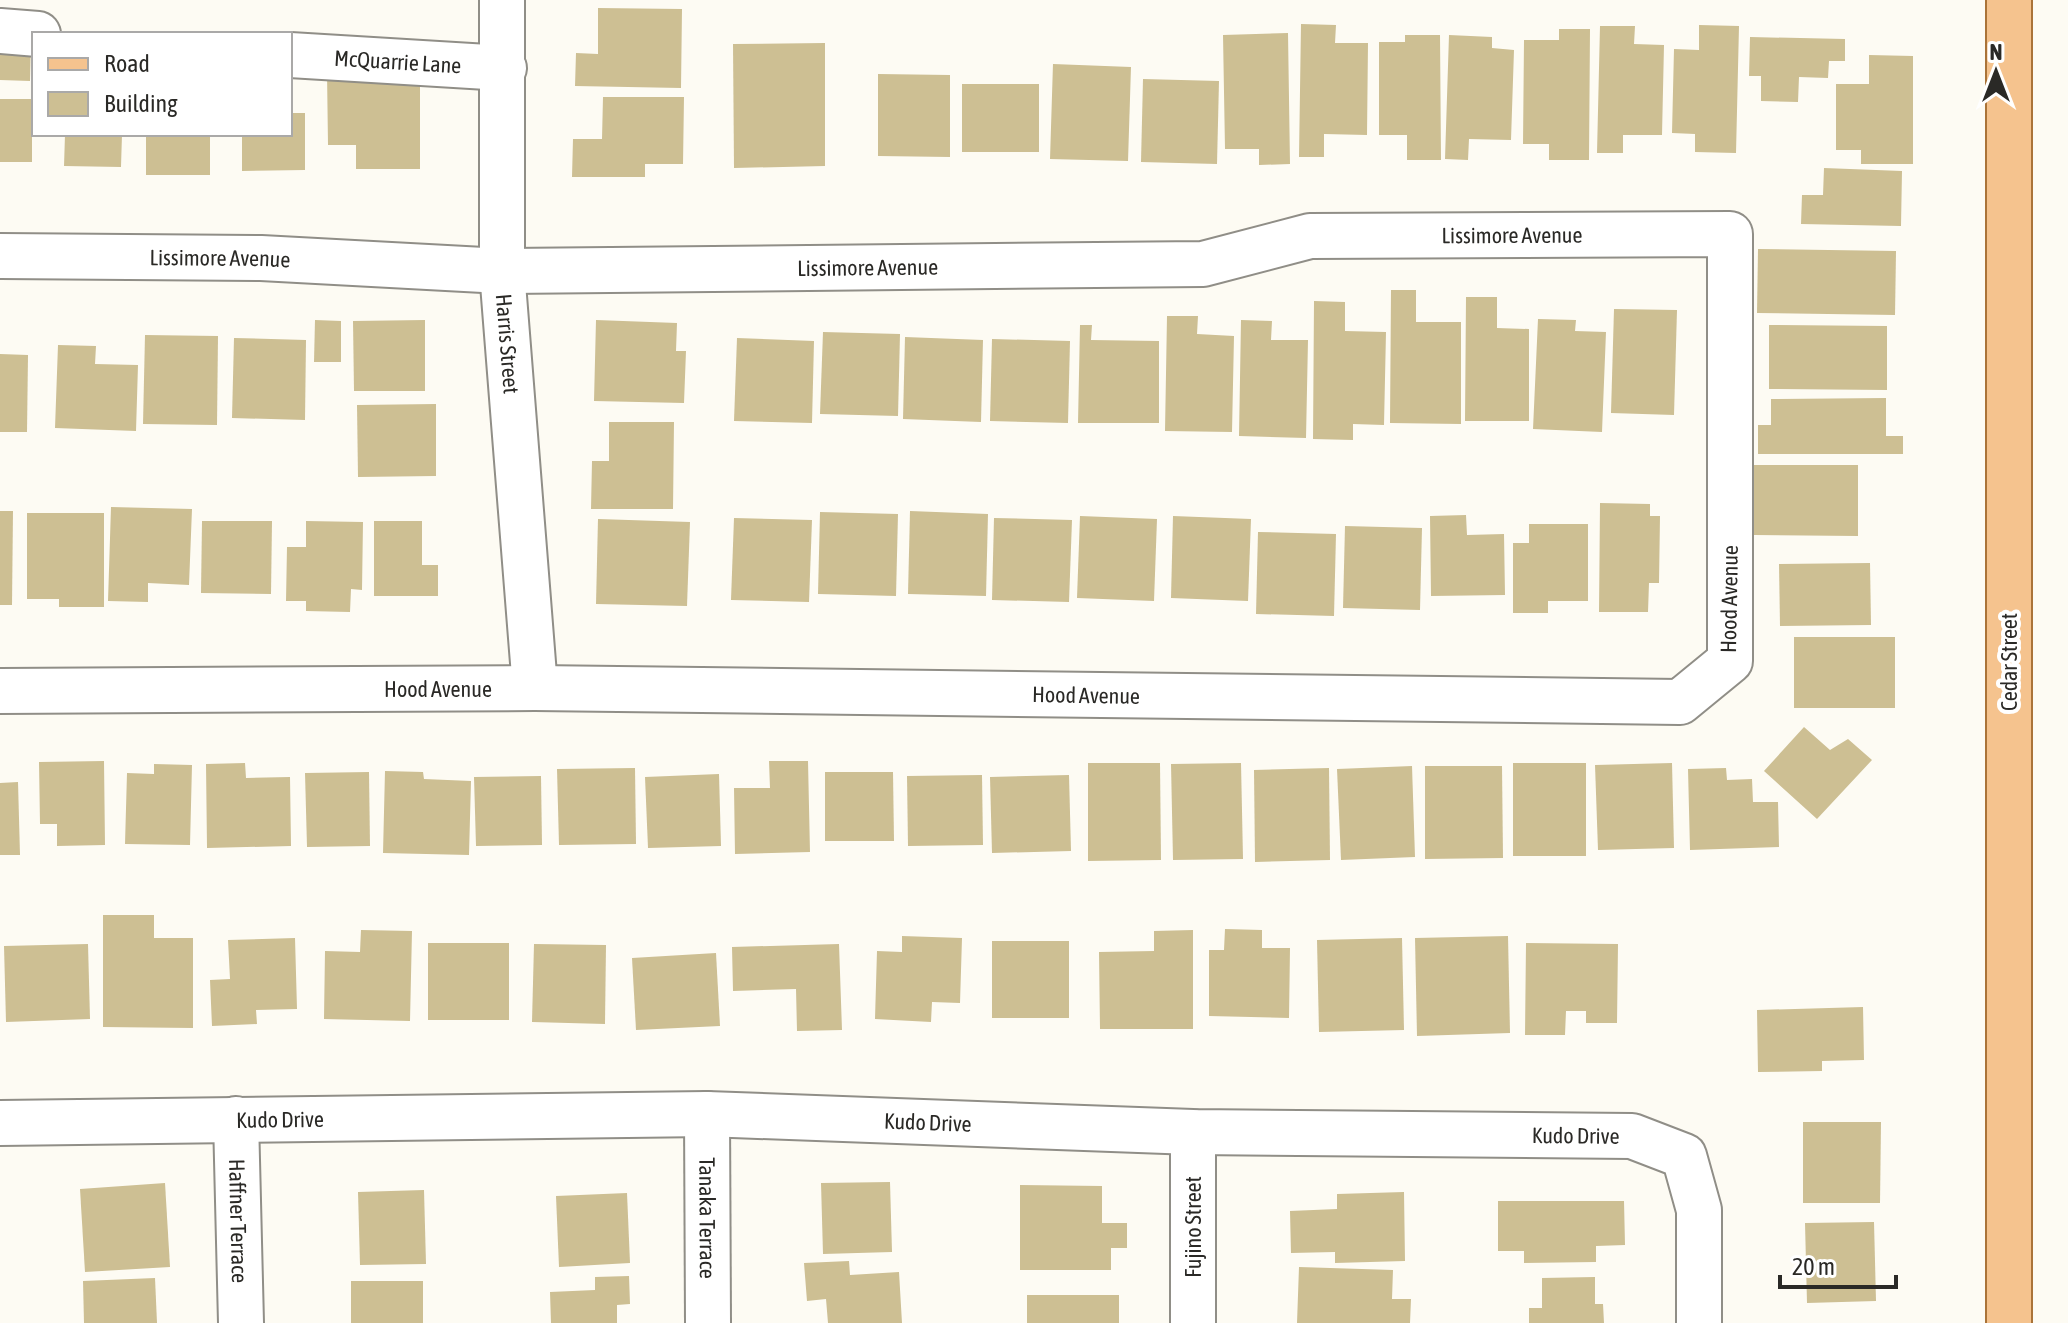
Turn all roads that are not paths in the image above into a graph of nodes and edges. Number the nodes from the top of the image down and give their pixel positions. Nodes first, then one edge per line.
1 (502, 0) edge
2 (2009, 0) edge
3 (0, 31) edge
4 (32, 34) edge
5 (292, 55) edge
6 (504, 68) junction
7 (1730, 234) joint
8 (0, 256) edge
9 (502, 271) junction
10 (535, 688) junction
11 (0, 691) edge
12 (707, 1114) junction
13 (236, 1119) junction
14 (0, 1123) edge
15 (1193, 1132) junction
16 (241, 1323) edge
17 (708, 1323) edge
18 (1193, 1323) edge
19 (1699, 1323) edge
20 (2009, 1323) edge

1 - 6 street, Harris Street
2 - 20 main road, Cedar Street
3 - 4 street
5 - 6 street, McQuarrie Lane
6 - 9 street, Harris Street
7 - 9 street, Lissimore Avenue
7 - 10 street, Hood Avenue
8 - 9 street, Lissimore Avenue
9 - 10 street, Harris Street
10 - 11 street, Hood Avenue
12 - 13 street, Kudo Drive
12 - 15 street, Kudo Drive
12 - 17 street, Tanaka Terrace
13 - 14 street, Kudo Drive
13 - 16 street, Haffner Terrace
15 - 18 street, Fujino Street
15 - 19 street, Kudo Drive

